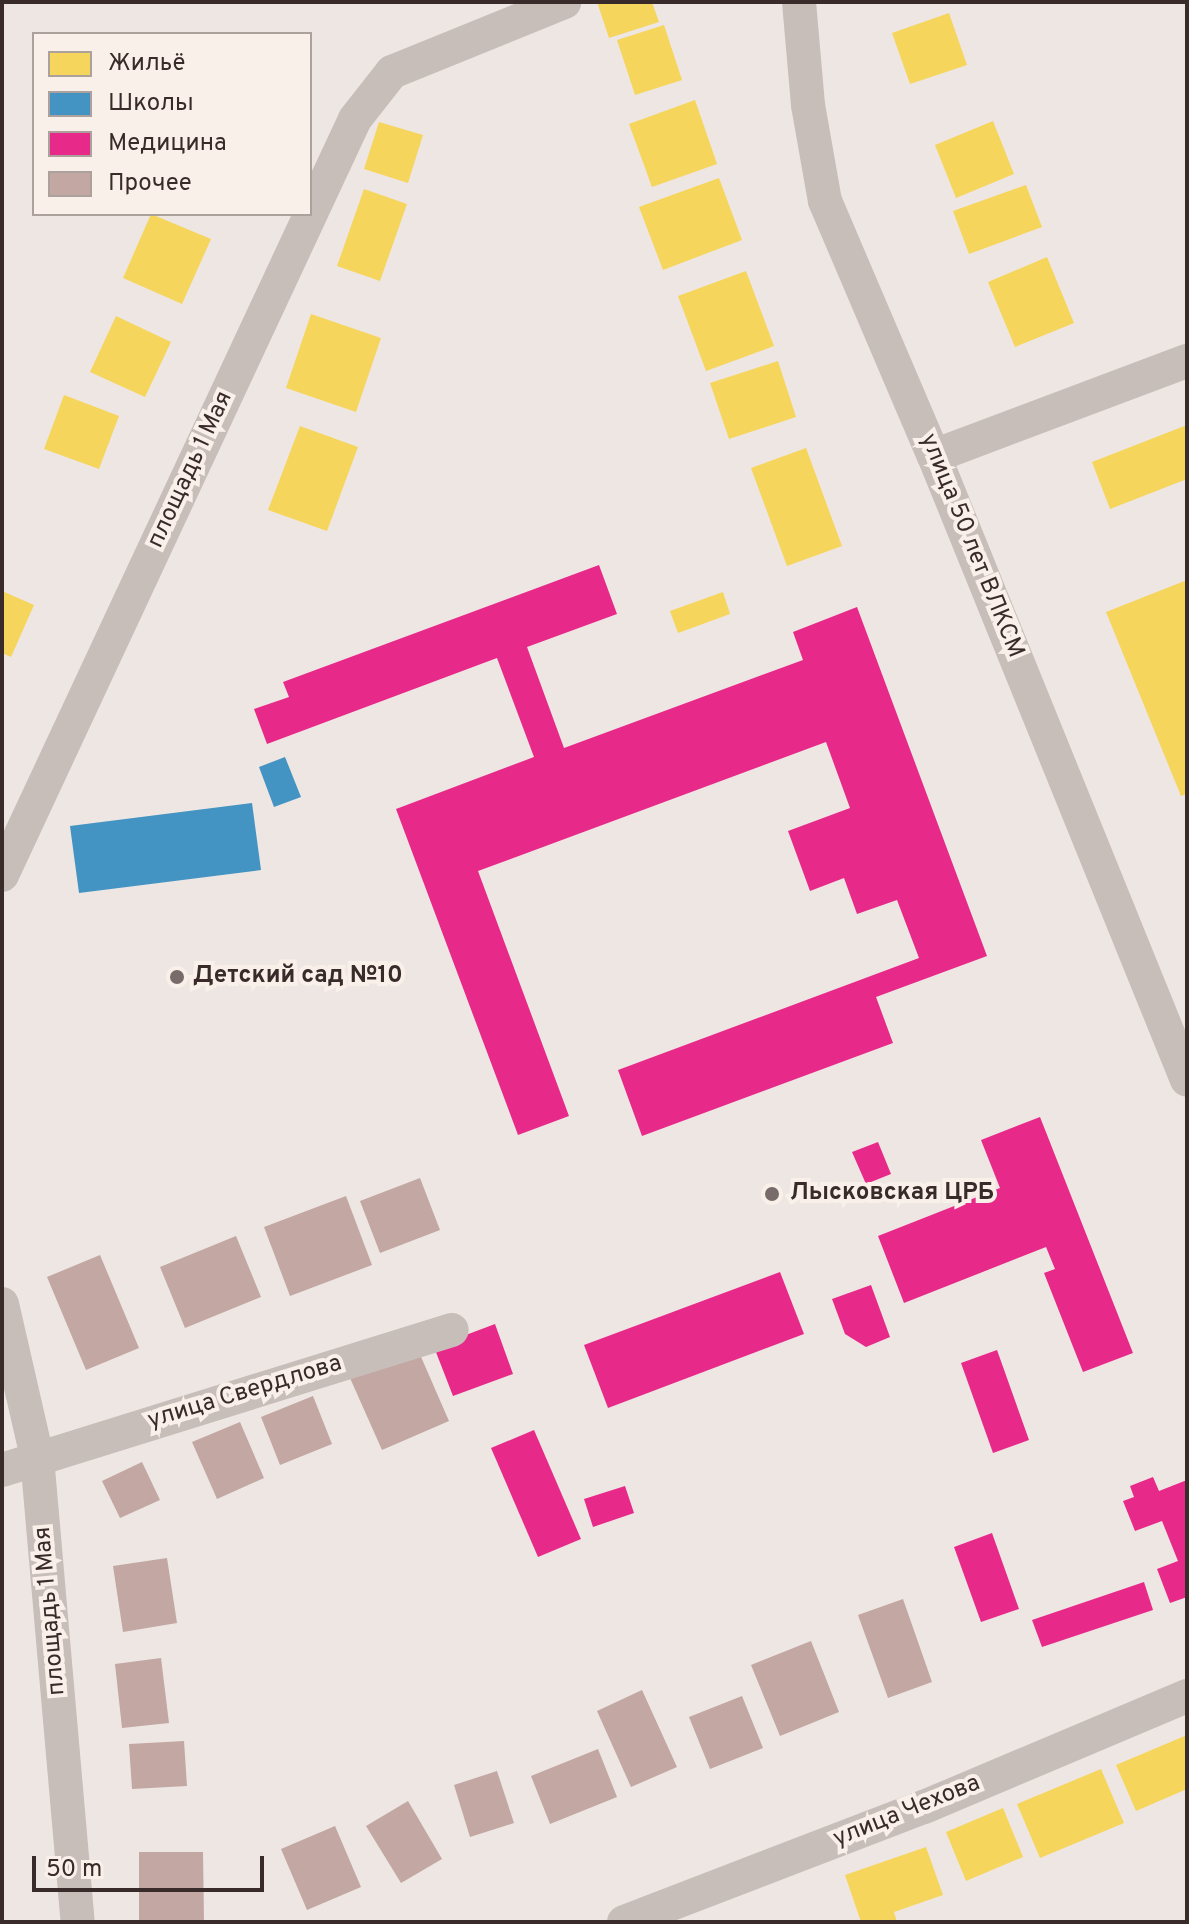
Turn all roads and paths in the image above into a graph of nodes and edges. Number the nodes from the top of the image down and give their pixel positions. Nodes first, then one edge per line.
1 (564, 2) edge
2 (799, 2) edge
3 (312, 211) edge
4 (310, 216) edge
5 (1187, 361) edge
6 (934, 456) junction
7 (2, 875) edge
8 (1176, 1018) edge
9 (1187, 1080) edge
10 (2, 1304) edge
11 (452, 1330) dead end
12 (37, 1457) junction
13 (2, 1470) edge
14 (1187, 1696) edge
15 (78, 1922) edge
16 (624, 1922) edge

1 - 3 street, площадь 1 Мая
2 - 6 street, улица 50 лет ВЛКСМ
4 - 7 street, площадь 1 Мая
5 - 6 street
6 - 8 street, улица 50 лет ВЛКСМ
8 - 9 street, улица 50 лет ВЛКСМ
10 - 12 street, площадь 1 Мая
11 - 12 street, улица Свердлова
12 - 13 street, улица Свердлова
12 - 15 street, площадь 1 Мая
14 - 16 street, улица Чехова

